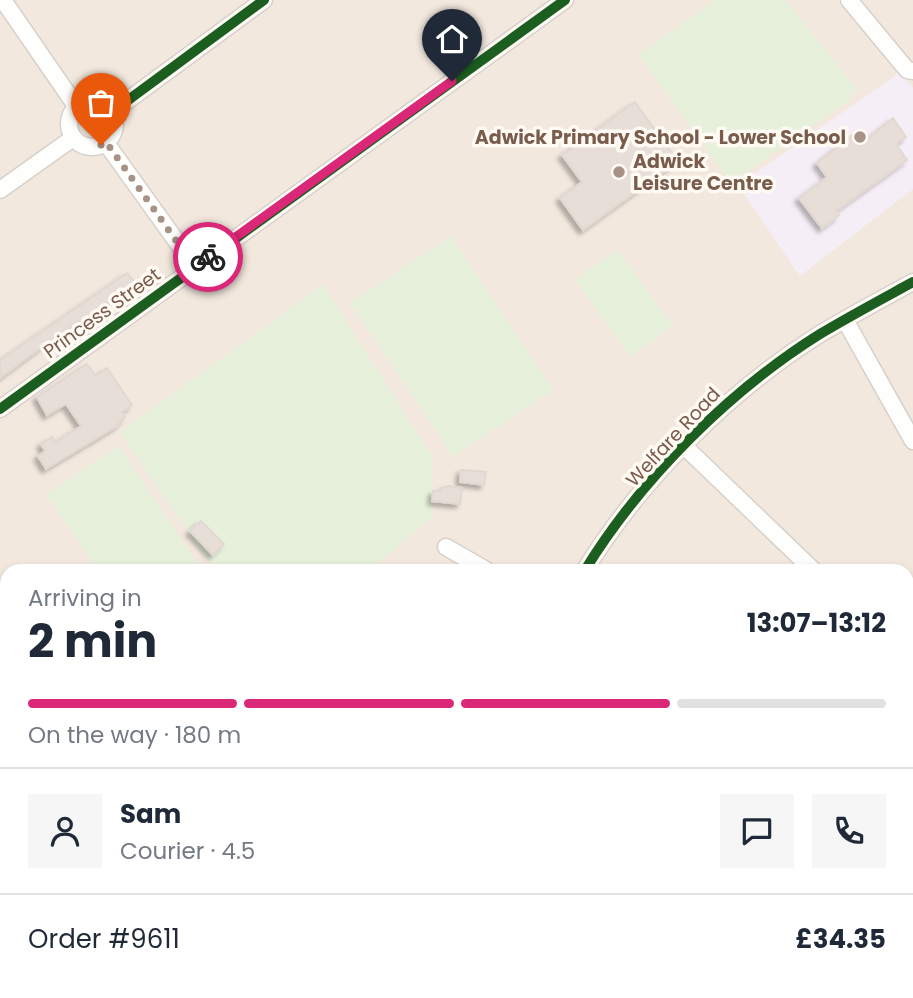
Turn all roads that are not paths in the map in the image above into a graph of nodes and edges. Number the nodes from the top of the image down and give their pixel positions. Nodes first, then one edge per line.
1 (3, 0) edge
2 (264, 0) edge
3 (849, 0) edge
4 (560, 1) edge
5 (913, 71) edge
6 (76, 106) junction
7 (112, 112) junction
8 (73, 138) junction
9 (106, 142) junction
10 (0, 190) edge
11 (195, 267) junction
12 (913, 282) edge
13 (845, 320) junction
14 (0, 409) edge
15 (913, 441) edge
16 (684, 446) junction
17 (446, 547) dead end
18 (476, 564) edge
19 (589, 564) edge
20 (807, 564) edge

1 - 6 street
2 - 7 street
3 - 5 street
4 - 11 street, Princess Street
6 - 7 street
6 - 8 street
7 - 9 street
8 - 9 street
8 - 10 street
9 - 11 street
11 - 14 street, Princess Street
12 - 13 street, Welfare Road
13 - 15 street
13 - 16 street, Welfare Road
16 - 19 street, Welfare Road
16 - 20 street
17 - 18 street

